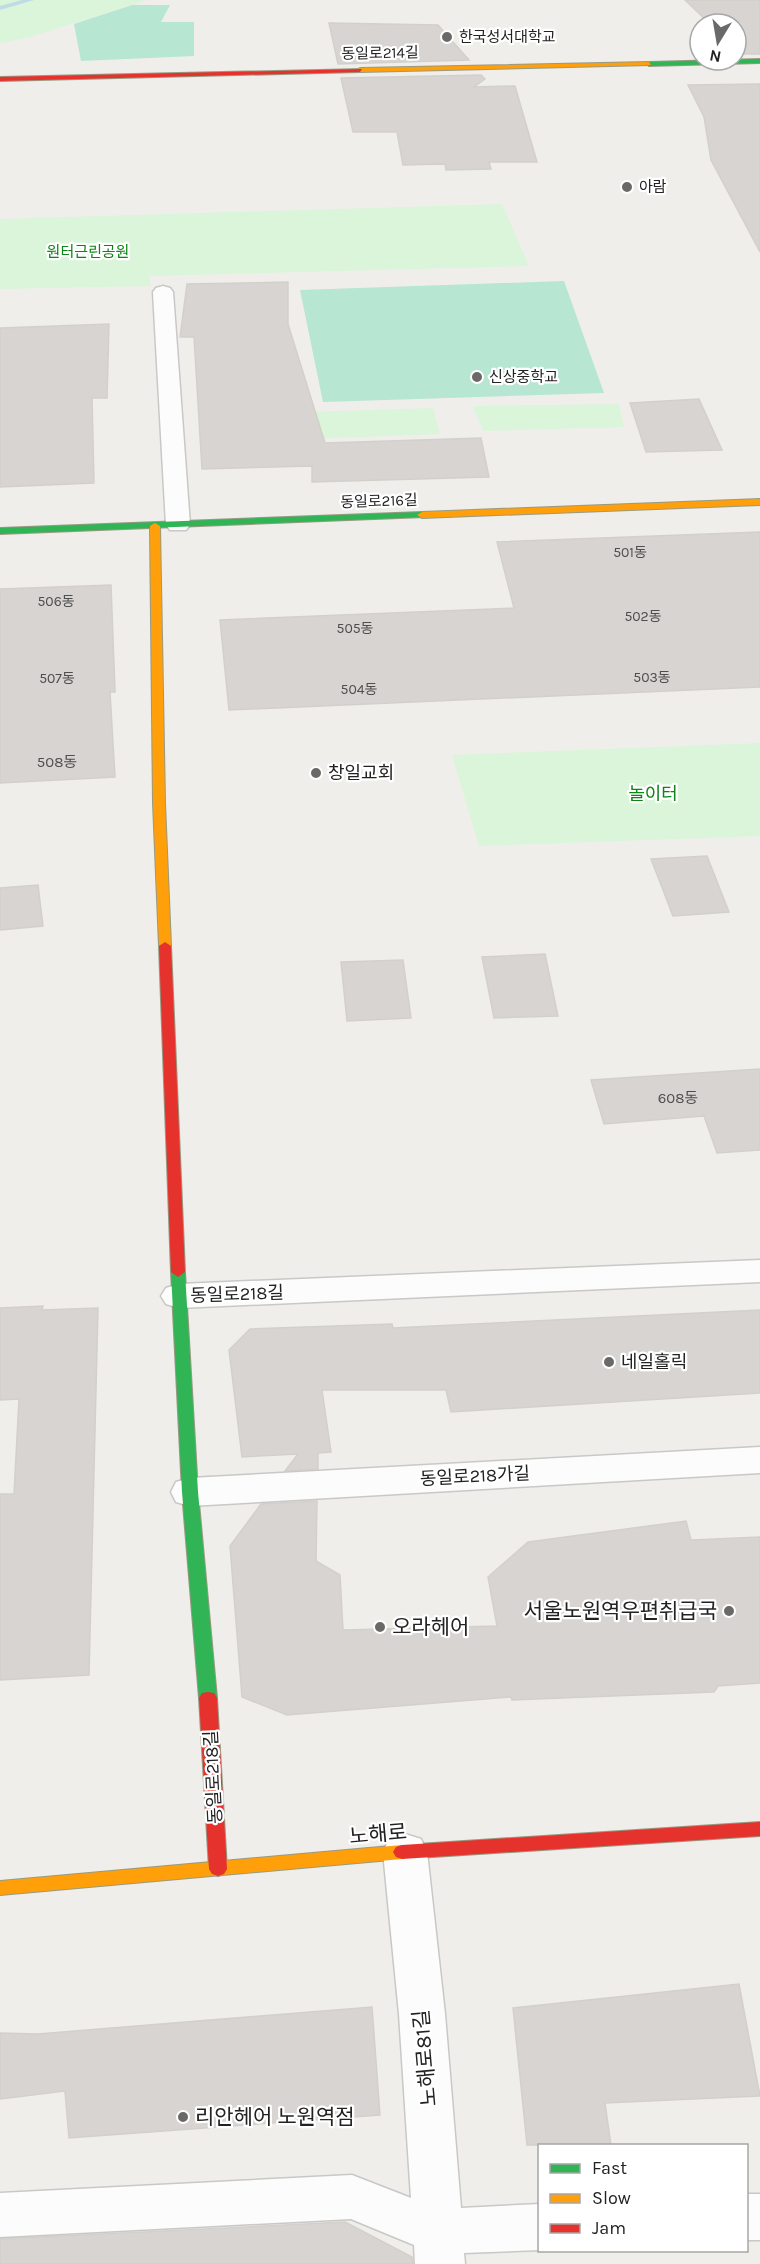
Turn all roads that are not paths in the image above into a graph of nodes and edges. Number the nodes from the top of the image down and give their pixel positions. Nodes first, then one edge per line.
1 (760, 61) edge
2 (0, 79) edge
3 (163, 292) dead end
4 (760, 502) edge
5 (178, 525) junction
6 (155, 526) junction
7 (0, 531) edge
8 (760, 1271) edge
9 (179, 1296) junction
10 (760, 1460) edge
11 (190, 1492) junction
12 (760, 1829) edge
13 (405, 1852) junction
14 (218, 1869) junction
15 (0, 1888) edge
16 (0, 2215) edge
17 (538, 2228) edge
18 (440, 2248) edge

1 - 2 street, 동일로214길
3 - 5 street
4 - 5 street, 동일로216길
5 - 6 street, 동일로216길
6 - 7 street, 동일로216길
6 - 9 street
8 - 9 street, 동일로218길
9 - 11 street, 동일로218길
10 - 11 street, 동일로218가길
11 - 14 street, 동일로218길
12 - 13 street, 노해로
13 - 14 street, 노해로
13 - 18 street, 노해로81길
14 - 15 street, 노해로
16 - 18 street
17 - 18 street

